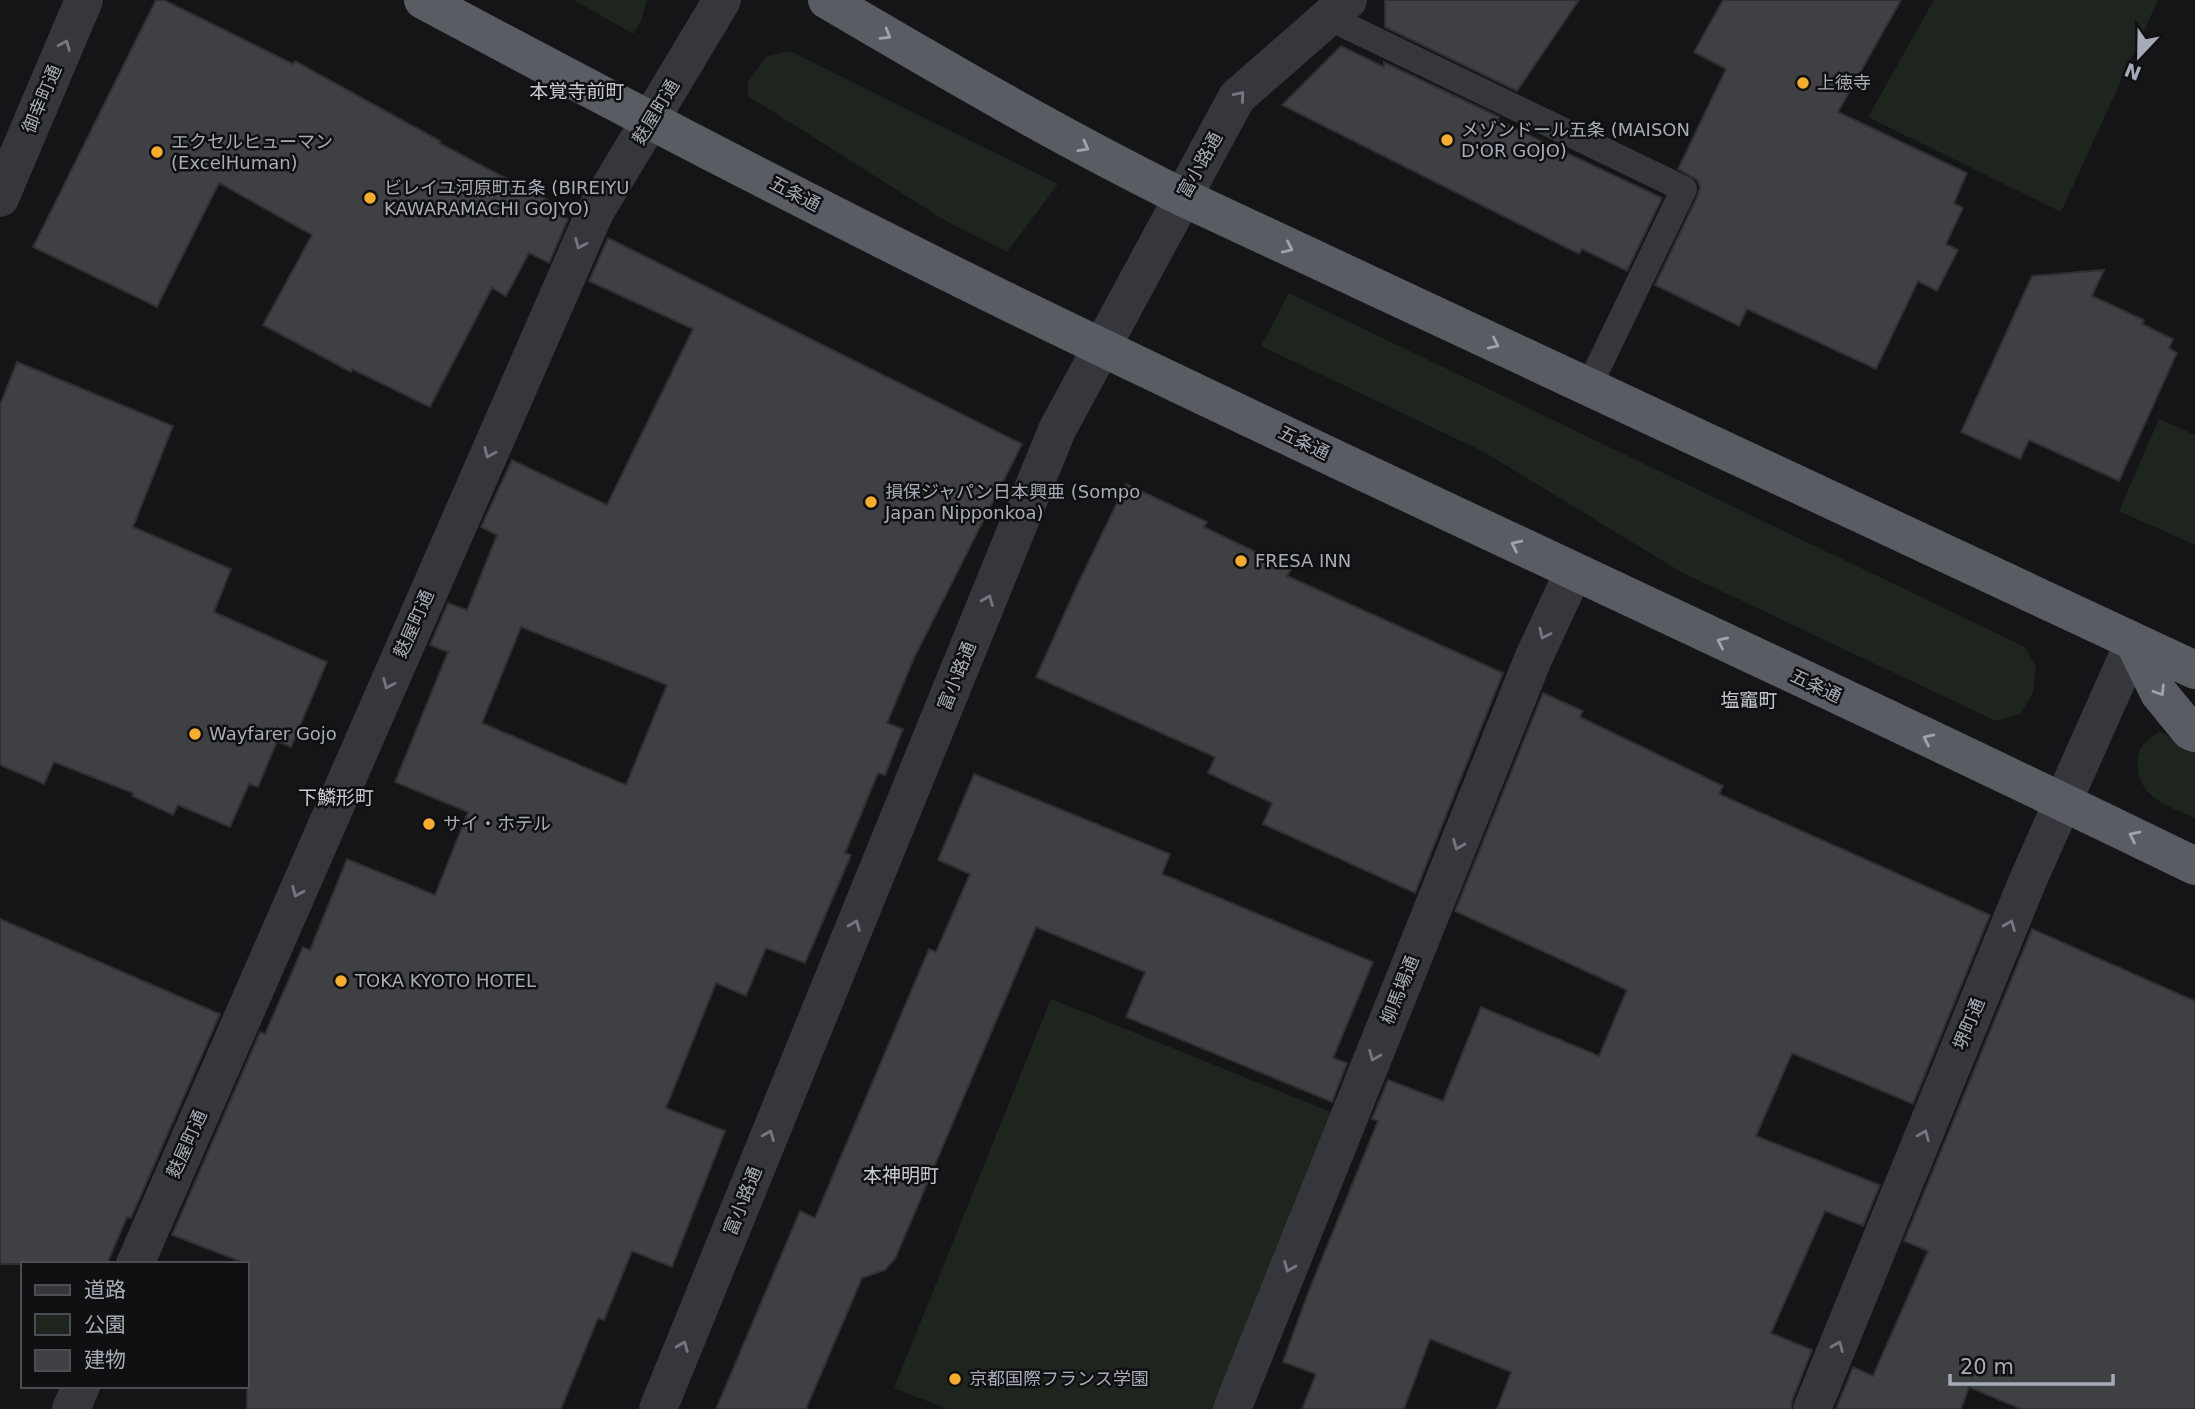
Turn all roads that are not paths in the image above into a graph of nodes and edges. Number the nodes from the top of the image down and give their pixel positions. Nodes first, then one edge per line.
1 (84, 0) edge
2 (423, 0) edge
3 (722, 0) edge
4 (827, 0) edge
5 (1338, 9) edge
6 (650, 121) junction
7 (1182, 197) junction
8 (0, 198) edge
9 (1101, 346) junction
10 (1588, 388) junction
11 (1573, 572) junction
12 (2134, 642) junction
13 (2195, 670) edge
14 (2195, 733) edge
15 (2062, 801) junction
16 (2195, 866) edge
17 (136, 1262) edge
18 (80, 1388) edge
19 (71, 1409) edge
20 (658, 1409) edge
21 (1232, 1409) edge
22 (1812, 1409) edge

8 -> 1 street, 御幸町通
2 - 6 highway, 五条通
3 - 6 street, 麩屋町通
4 -> 7 highway
7 -> 5 street, 富小路通
5 - 10 lane
6 - 9 highway, 五条通
6 -> 17 street, 麩屋町通
7 - 9 street, 富小路通
7 -> 10 highway
11 -> 9 highway, 五条通
20 -> 9 street, 富小路通
10 - 12 highway
15 -> 11 highway, 五条通
11 -> 21 street, 柳馬場通
12 - 13 highway
12 -> 14 highway
12 - 15 street, 堺町通
16 -> 15 highway, 五条通
22 -> 15 street, 堺町通
18 - 19 street

